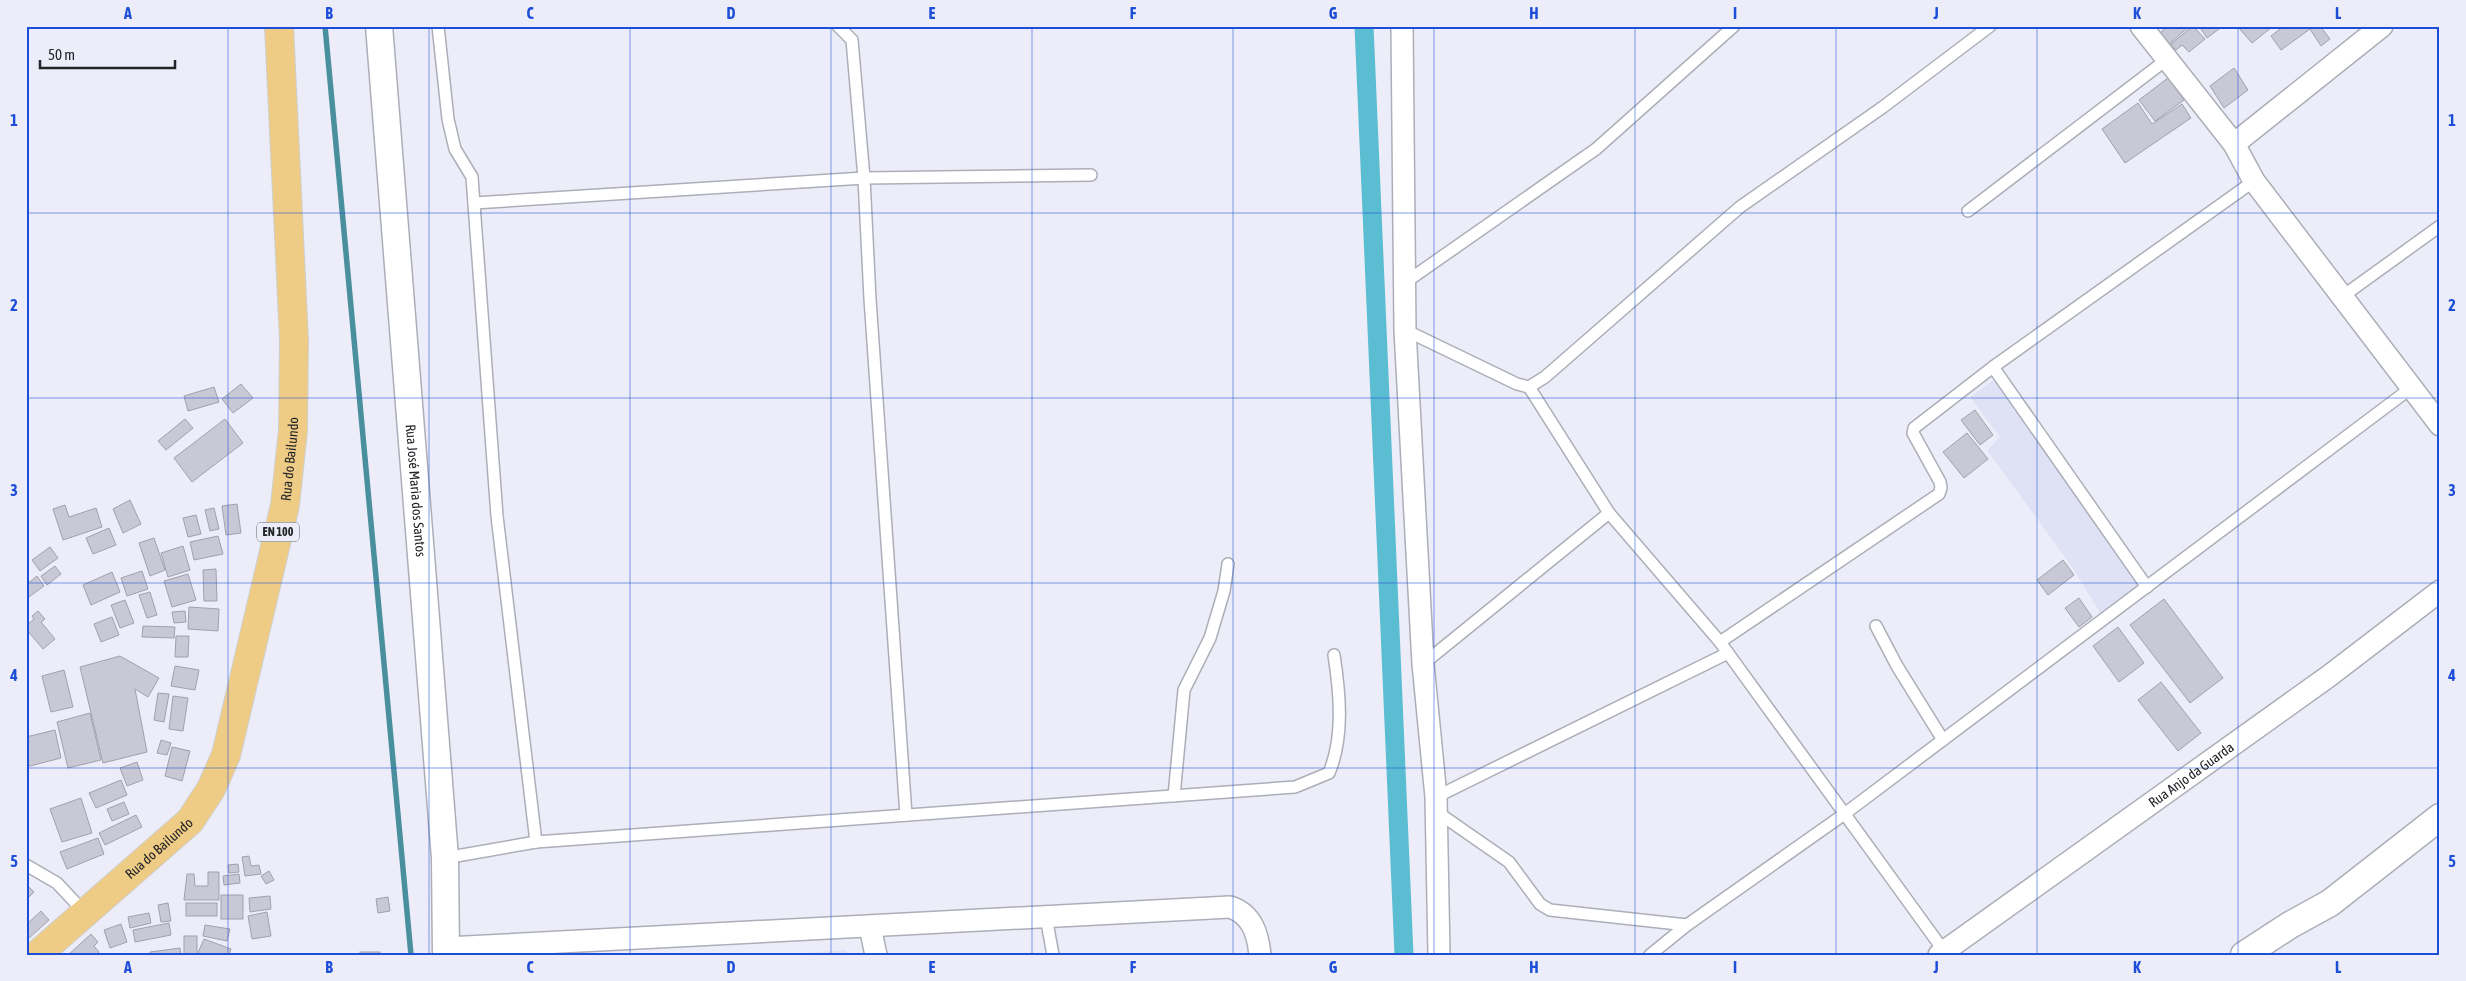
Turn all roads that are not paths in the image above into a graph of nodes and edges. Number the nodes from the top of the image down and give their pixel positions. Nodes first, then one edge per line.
1 (279, 26) edge
2 (379, 26) edge
3 (438, 26) edge
4 (838, 26) edge
5 (1402, 26) edge
6 (1734, 26) edge
7 (1990, 26) edge
8 (2142, 26) edge
9 (2382, 26) edge
10 (2166, 60) junction
11 (2234, 144) junction
12 (1091, 175) dead end
13 (864, 178) junction
14 (2254, 180) junction
15 (474, 204) junction
16 (1968, 211) dead end
17 (2440, 226) edge
18 (1403, 284) junction
19 (2343, 296) junction
20 (1405, 330) junction
21 (1993, 367) junction
22 (1529, 386) junction
23 (2411, 388) junction
24 (2440, 425) edge
25 (1609, 513) junction
26 (1228, 564) dead end
27 (2147, 587) junction
28 (2440, 591) edge
29 (1876, 626) dead end
30 (1720, 642) junction
31 (1728, 654) junction
32 (1334, 655) dead end
33 (1423, 664) junction
34 (1943, 740) junction
35 (1174, 796) junction
36 (1437, 805) junction
37 (906, 815) junction
38 (1843, 815) junction
39 (2440, 817) edge
40 (536, 842) junction
41 (445, 858) junction
42 (26, 865) edge
43 (85, 913) junction
44 (1046, 917) junction
45 (1687, 925) junction
46 (870, 927) junction
47 (446, 952) edge
48 (1943, 953) edge
49 (37, 955) edge
50 (876, 955) edge
51 (1053, 955) edge
52 (1260, 955) edge
53 (1439, 955) edge
54 (1650, 955) edge
55 (2244, 955) edge

1 - 43 main road, Rua do Bailundo / EN 100
2 - 41 street, Rua José Maria dos Santos
3 - 15 lane
4 - 13 lane
5 - 18 street
6 - 18 lane
7 - 22 lane
8 - 10 street
9 - 11 street
10 - 11 street
10 - 16 lane
11 - 14 street
12 - 13 lane
13 - 15 lane
13 - 37 lane
14 - 19 street
14 - 21 lane
15 - 40 lane
17 - 19 lane
18 - 20 street
19 - 23 street
20 - 22 lane
20 - 33 street
21 - 27 lane
21 - 30 lane
22 - 25 lane
23 - 24 street
23 - 27 lane
25 - 30 lane
25 - 33 lane
26 - 35 lane
27 - 34 lane
28 - 48 street, Rua Anjo da Guarda
29 - 34 lane
30 - 31 lane
31 - 36 lane
31 - 38 lane
32 - 35 lane
33 - 36 street
34 - 38 lane
35 - 37 lane
36 - 45 lane
36 - 53 street
37 - 40 lane
38 - 45 lane
38 - 48 lane
39 - 55 street
40 - 41 lane
41 - 47 street, Rua José Maria dos Santos
42 - 43 lane
43 - 49 main road, Rua do Bailundo / EN 100
44 - 46 street
44 - 51 lane
44 - 52 street
45 - 54 lane
46 - 47 street
46 - 50 street

